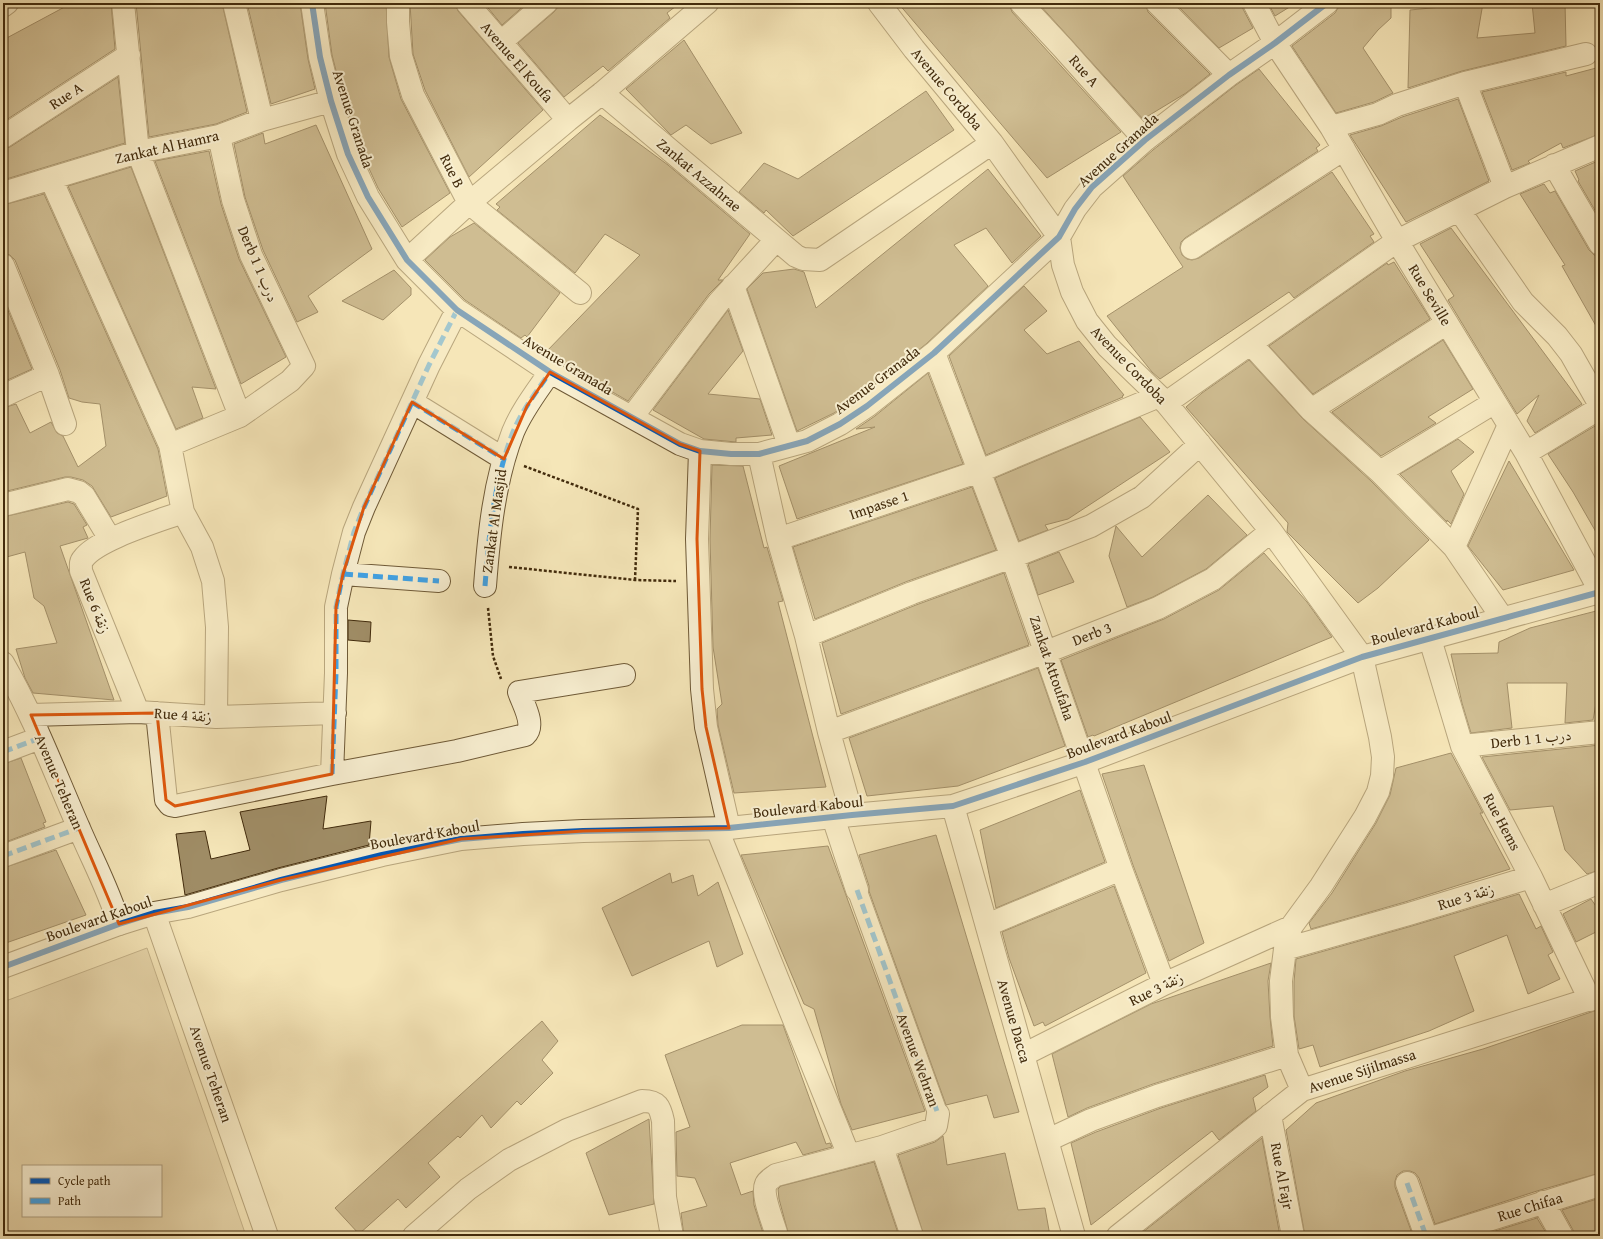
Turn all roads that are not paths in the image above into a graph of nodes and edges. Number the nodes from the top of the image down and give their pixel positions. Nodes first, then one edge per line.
1 (7, 3) edge
2 (123, 3) edge
3 (234, 3) edge
4 (312, 3) edge
5 (398, 3) edge
6 (467, 3) edge
7 (546, 3) edge
8 (707, 3) edge
9 (879, 3) edge
10 (1021, 3) edge
11 (1157, 3) edge
12 (1254, 3) edge
13 (1327, 3) edge
14 (3, 6) edge
15 (501, 42) junction
16 (1275, 42) junction
17 (1586, 54) dead end
18 (129, 55) junction
19 (1228, 75) junction
20 (1465, 83) junction
21 (602, 93) junction
22 (331, 102) junction
23 (262, 120) junction
24 (568, 120) junction
25 (1331, 127) junction
26 (219, 136) junction
27 (3, 137) edge
28 (1145, 140) junction
29 (992, 142) junction
30 (1600, 146) edge
31 (1344, 149) junction
32 (138, 152) junction
33 (1554, 165) junction
34 (51, 179) junction
35 (1505, 187) junction
36 (3, 193) edge
37 (468, 203) junction
38 (1459, 210) junction
39 (1059, 237) junction
40 (776, 240) junction
41 (1397, 241) junction
42 (1600, 244) edge
43 (1192, 248) dead end
44 (407, 260) junction
45 (3, 265) edge
46 (733, 286) junction
47 (7, 288) edge
48 (580, 293) dead end
49 (456, 310) junction
50 (1447, 323) junction
51 (1251, 344) junction
52 (934, 353) junction
53 (550, 372) junction
54 (48, 375) junction
55 (3, 396) edge
56 (1162, 400) junction
57 (412, 402) junction
58 (1495, 402) junction
59 (1600, 407) edge
60 (1311, 410) junction
61 (240, 416) junction
62 (632, 417) junction
63 (65, 424) dead end
64 (1509, 425) junction
65 (1200, 444) junction
66 (170, 445) junction
67 (789, 445) junction
68 (700, 452) junction
69 (1526, 453) junction
70 (759, 454) junction
71 (504, 459) junction
72 (980, 471) junction
73 (1380, 472) junction
74 (3, 505) edge
75 (183, 512) junction
76 (1271, 531) junction
77 (110, 539) junction
78 (778, 539) junction
79 (1454, 547) junction
80 (1012, 557) junction
81 (343, 574) junction
82 (486, 575) road end
83 (439, 581) dead end
84 (1600, 591) edge
85 (1503, 619) junction
86 (806, 636) junction
87 (1430, 639) junction
88 (1046, 652) junction
89 (1362, 657) junction
90 (5, 670) edge
91 (624, 675) dead end
92 (148, 712) junction
93 (335, 713) junction
94 (31, 715) junction
95 (216, 717) junction
96 (829, 732) junction
97 (1600, 732) edge
98 (40, 738) junction
99 (1462, 746) junction
100 (3, 752) edge
101 (1084, 762) junction
102 (332, 774) junction
103 (953, 806) junction
104 (843, 816) junction
105 (78, 828) junction
106 (723, 829) junction
107 (3, 856) edge
108 (1121, 869) junction
109 (1531, 876) junction
110 (1600, 882) edge
111 (857, 890) joint
112 (1544, 905) junction
113 (154, 913) junction
114 (119, 924) junction
115 (987, 925) junction
116 (1291, 927) junction
117 (1285, 949) junction
118 (3, 967) edge
119 (1164, 984) junction
120 (1595, 998) edge
121 (1023, 1055) junction
122 (1287, 1055) junction
123 (1302, 1090) junction
124 (938, 1114) joint
125 (1270, 1115) junction
126 (1048, 1140) junction
127 (882, 1147) junction
128 (849, 1156) junction
129 (1407, 1183) dead end
130 (1600, 1185) edge
131 (1544, 1202) junction
132 (267, 1236) edge
133 (414, 1236) edge
134 (672, 1236) edge
135 (777, 1236) edge
136 (912, 1236) edge
137 (1074, 1236) edge
138 (1118, 1236) edge
139 (1294, 1236) edge
140 (1426, 1236) edge
141 (1437, 1236) edge
142 (1562, 1236) edge

1 - 14 street
2 - 18 street
3 - 23 street
4 - 22 street, Avenue Granada
5 - 37 street, Rue B
6 - 15 street, Avenue El Koufa
7 - 15 street
8 - 21 street
9 - 29 street, Avenue Cordoba
10 - 28 street, Rue A
11 - 19 street
12 - 16 street, Rue Seville
13 - 16 street, Avenue Granada
15 - 24 street, Avenue El Koufa
16 - 19 street, Avenue Granada
16 - 25 street, Rue Seville
17 - 20 street
18 - 27 street, Rue A
18 - 32 street
19 - 28 street, Avenue Granada
20 - 25 street
20 - 35 street
21 - 24 street
21 - 40 street, Zankat Azzahrae
22 - 23 street, Zankat Al Hamra
22 - 44 street, Avenue Granada
23 - 26 street, Zankat Al Hamra
24 - 37 street
25 - 31 street, Rue Seville
26 - 32 street, Zankat Al Hamra
26 - 61 street, Derb 1 درب 1
28 - 39 street, Avenue Granada
29 - 39 street, Avenue Cordoba
29 - 40 street, Zankat Azzahrae
30 - 33 street, Impasse 1
31 - 41 street, Rue Seville
31 - 43 street
32 - 34 street, Zankat Al Hamra
32 - 61 street
33 - 35 street, Impasse 1
33 - 42 street
34 - 36 street, Zankat Al Hamra
34 - 66 street
35 - 38 street, Impasse 1
37 - 44 street
37 - 48 street, Rue B
38 - 41 street, Impasse 1
38 - 59 street
39 - 52 street, Avenue Granada
39 - 56 street, Avenue Cordoba
40 - 46 street
41 - 50 street, Rue Seville
41 - 51 street, Impasse 1
44 - 49 street, Avenue Granada
45 - 47 street
46 - 62 street
46 - 67 street
47 - 54 street
49 - 53 street, Avenue Granada
49 - 57 street
50 - 58 street, Rue Seville
50 - 60 street
51 - 56 street, Impasse 1
51 - 60 street
52 - 67 street, Avenue Granada
52 - 72 street, Zankat Attoufaha
53 - 62 street, Avenue Granada
53 - 71 street, Zankat Al Masjid
54 - 55 street
54 - 63 street
56 - 65 street, Avenue Cordoba
56 - 72 street, Impasse 1
57 - 71 street
57 - 81 street
58 - 64 street, Rue Seville
58 - 73 street
59 - 69 street
60 - 73 street
61 - 66 street
62 - 68 street, Avenue Granada
64 - 69 street, Rue Seville
64 - 79 street
65 - 76 street, Avenue Cordoba
65 - 80 street
66 - 75 street
67 - 70 street, Avenue Granada
68 - 70 street, Avenue Granada
68 - 106 street
69 - 84 street, Rue Seville
70 - 78 street, Avenue Wehran
71 - 82 street, Zankat Al Masjid
72 - 78 street, Impasse 1
72 - 80 street, Zankat Attoufaha
73 - 79 street
74 - 77 street
75 - 77 street, Rue 6 زنقة
75 - 95 street
76 - 88 street, Derb 3
76 - 89 street, Avenue Cordoba
77 - 92 street, Rue 6 زنقة
78 - 86 street, Avenue Wehran
79 - 85 street
80 - 86 street
80 - 88 street, Zankat Attoufaha
81 - 83 street
81 - 93 street
84 - 85 street, Boulevard Kaboul
85 - 87 street, Boulevard Kaboul
86 - 96 street, Avenue Wehran
87 - 89 street, Boulevard Kaboul
87 - 99 street, Rue Hems
88 - 96 street, Derb 3
88 - 101 street, Zankat Attoufaha
89 - 101 street, Boulevard Kaboul
89 - 116 street
90 - 94 street, Avenue Teheran
91 - 102 street
92 - 94 street, Rue 4 زنقة
92 - 95 street, Rue 4 زنقة
92 - 102 street, Rue 6 زنقة
93 - 95 street, Rue 4 زنقة
93 - 102 street
94 - 98 street, Avenue Teheran
96 - 104 street, Avenue Wehran
97 - 99 street, Derb 1 درب 1
98 - 100 street
98 - 105 street, Avenue Teheran
99 - 109 street, Rue Hems
101 - 103 street, Boulevard Kaboul
101 - 108 street, Zankat Attoufaha
103 - 104 street, Boulevard Kaboul
103 - 115 street, Avenue Dacca
104 - 106 street, Boulevard Kaboul
104 - 111 street, Avenue Wehran
105 - 107 street
105 - 114 street, Avenue Teheran
106 - 113 street, Boulevard Kaboul
106 - 128 street
108 - 115 street
108 - 119 street, Zankat Attoufaha
109 - 112 street, Rue Hems
109 - 117 street, Rue 3 زنقة
110 - 112 street
111 - 124 street, Avenue Wehran
112 - 120 street, Rue Hems
113 - 114 street, Boulevard Kaboul
113 - 132 street, Avenue Teheran
114 - 118 street, Boulevard Kaboul
115 - 121 street, Avenue Dacca
116 - 117 street
116 - 119 street, Rue 3 زنقة
117 - 122 street
119 - 121 street, Rue 3 زنقة
120 - 123 street, Avenue Sijilmassa
121 - 126 street, Avenue Dacca
122 - 123 street
122 - 126 street
123 - 125 street, Avenue Sijilmassa
124 - 127 street, Avenue Wehran
125 - 138 street, Avenue Sijilmassa
125 - 139 street, Rue Al Fajr
126 - 137 street, Avenue Dacca
127 - 128 street, Avenue Wehran
127 - 136 street
128 - 135 street, Avenue Wehran
129 - 140 street
130 - 131 street, Rue Chifaa
131 - 141 street, Rue Chifaa
131 - 142 street
133 - 134 street

